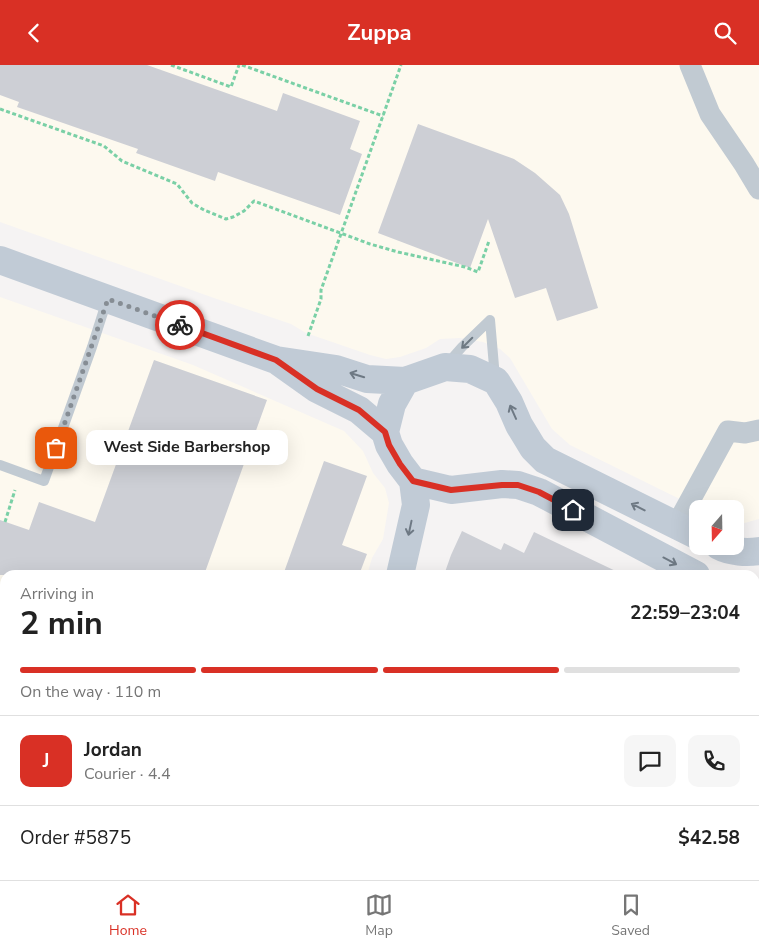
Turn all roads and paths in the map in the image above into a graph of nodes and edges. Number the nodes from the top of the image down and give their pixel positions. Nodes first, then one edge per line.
1 (171, 65) edge
2 (241, 65) edge
3 (401, 65) edge
4 (690, 65) edge
5 (0, 109) edge
6 (383, 116) junction
7 (759, 189) edge
8 (341, 234) junction
9 (489, 241) dead end
10 (0, 260) edge
11 (108, 299) junction
12 (307, 339) dead end
13 (276, 360) junction
14 (445, 367) junction
15 (405, 381) junction
16 (496, 381) junction
17 (759, 430) edge
18 (385, 432) junction
19 (0, 465) edge
20 (20, 473) junction
21 (413, 481) junction
22 (4, 522) dead end
23 (687, 531) edge
24 (759, 551) edge
25 (744, 552) edge
26 (401, 570) edge
27 (687, 570) edge

1 - 2 path
2 - 6 path
3 - 6 path
4 - 7 street
5 - 8 path
6 - 8 path
8 - 9 path
8 - 12 path
10 - 11 street
11 - 13 street
11 - 20 lane
15 -> 13 street
13 - 18 street
14 - 15 street
14 - 16 street
16 -> 14 lane
15 - 18 street
23 -> 16 street
17 - 23 street
18 - 21 street
19 - 20 lane
20 - 22 path
21 -> 26 street
21 -> 27 street
24 - 25 street

